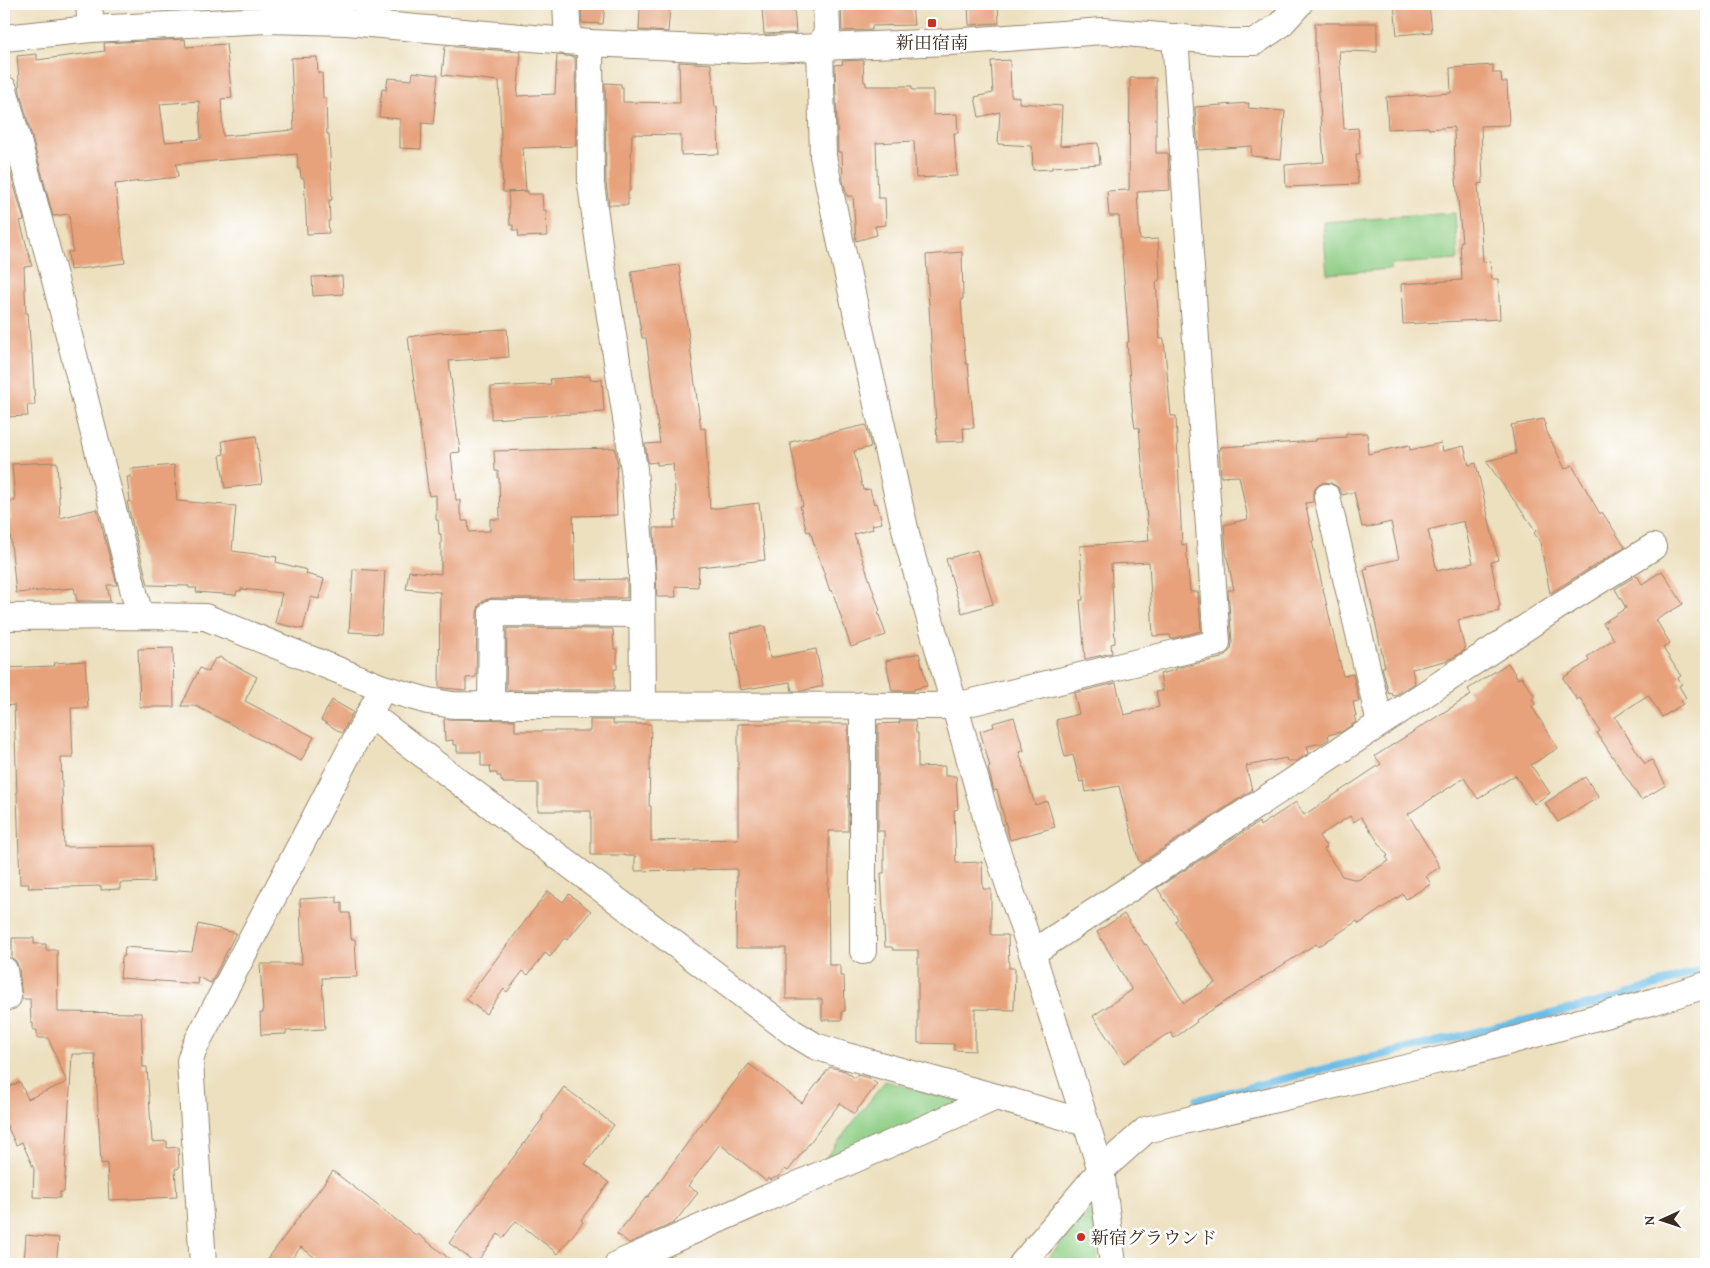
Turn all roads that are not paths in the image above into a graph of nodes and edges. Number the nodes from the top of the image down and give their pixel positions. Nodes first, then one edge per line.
1 (89, 4) edge
2 (566, 4) edge
3 (826, 4) edge
4 (1299, 4) edge
5 (91, 30) junction
6 (1175, 37) junction
7 (4, 38) edge
8 (579, 41) junction
9 (820, 48) junction
10 (4, 90) edge
11 (1327, 497) dead end
12 (1653, 547) dead end
13 (642, 614) junction
14 (140, 616) junction
15 (4, 617) edge
16 (383, 688) junction
17 (642, 704) junction
18 (491, 705) junction
19 (863, 705) junction
20 (956, 706) junction
21 (369, 714) junction
22 (1380, 723) junction
23 (863, 951) dead end
24 (1032, 953) junction
25 (4, 970) edge
26 (1706, 985) edge
27 (8, 997) dead end
28 (996, 1097) junction
29 (1086, 1123) junction
30 (1101, 1170) junction
31 (203, 1264) edge
32 (618, 1264) edge
33 (1022, 1264) edge
34 (1113, 1264) edge

1 - 5 street
2 - 8 street
3 - 9 street
4 - 6 street
5 - 7 street
5 - 8 street
6 - 9 street
6 - 20 street
8 - 9 street
8 - 13 street
9 - 20 street
10 - 14 street
11 - 22 street
12 - 22 street
13 - 17 street
13 - 18 street
14 - 15 street
14 - 16 street
16 - 18 street
16 - 21 street
17 - 18 street
17 - 19 street
19 - 20 street
19 - 23 street
20 - 24 street
21 - 28 street
21 - 31 street
22 - 24 street
24 - 29 street
25 - 27 street
26 - 30 street
28 - 29 street
28 - 32 street
29 - 30 street
30 - 33 street
30 - 34 street

